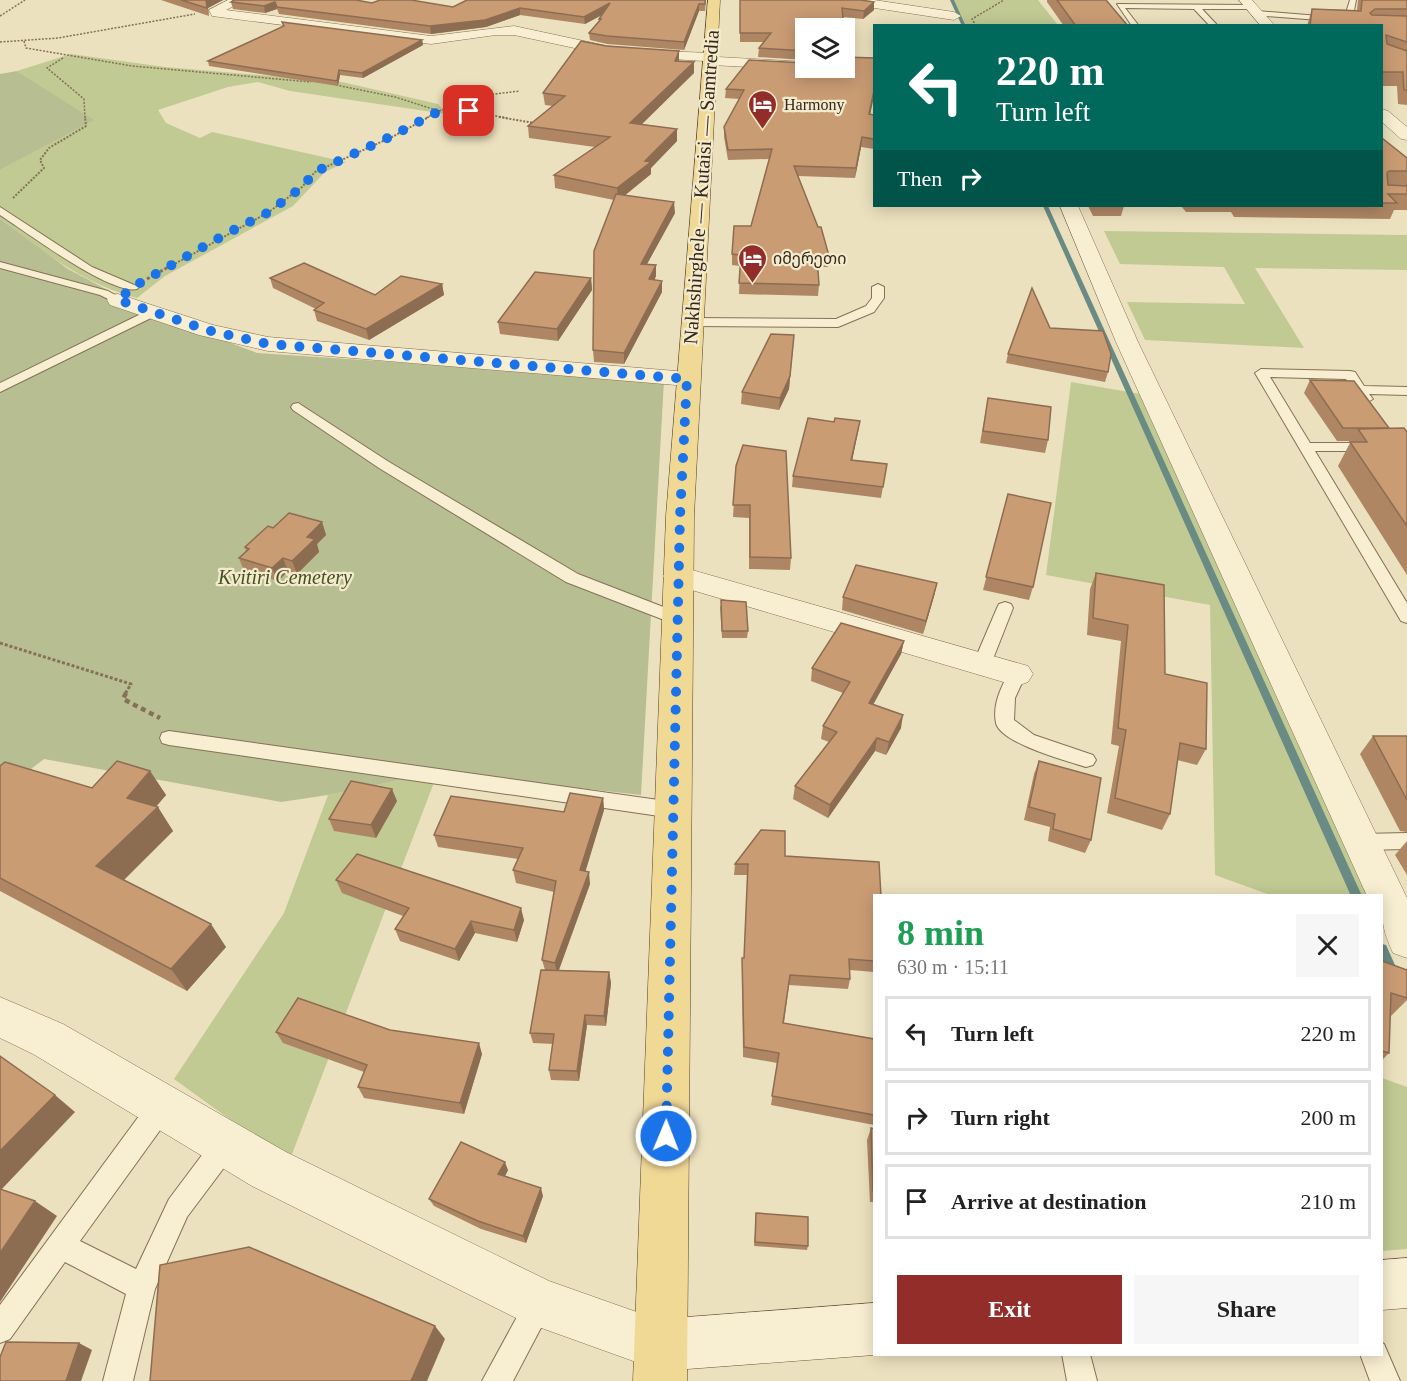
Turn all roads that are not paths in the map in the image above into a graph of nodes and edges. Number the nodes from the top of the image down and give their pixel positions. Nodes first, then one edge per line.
1 (239, 0) edge
2 (714, 0) edge
3 (848, 0) edge
4 (1353, 0) edge
5 (1196, 7) junction
6 (1251, 7) edge
7 (954, 16) dead end
8 (1349, 16) edge
9 (1336, 20) edge
10 (1134, 24) edge
11 (1213, 24) edge
12 (1267, 24) edge
13 (711, 59) junction
14 (795, 65) edge
15 (1383, 115) edge
16 (1406, 129) edge
17 (1383, 133) edge
18 (1069, 207) edge
19 (0, 210) edge
20 (0, 265) edge
21 (878, 287) dead end
22 (125, 293) junction
23 (151, 313) junction
24 (693, 322) junction
25 (687, 379) junction
26 (0, 388) edge
27 (1360, 390) junction
28 (1407, 391) edge
29 (298, 407) dead end
30 (1373, 409) edge
31 (1304, 447) junction
32 (1386, 447) edge
33 (678, 576) junction
34 (1005, 608) dead end
35 (1407, 617) edge
36 (678, 619) junction
37 (982, 664) junction
38 (1017, 674) joint
39 (169, 738) road end
40 (1086, 760) dead end
41 (673, 810) junction
42 (1407, 841) edge
43 (1361, 842) junction
44 (1407, 940) edge
45 (0, 1017) edge
46 (162, 1106) junction
47 (226, 1144) junction
48 (61, 1245) junction
49 (1407, 1283) edge
50 (1383, 1285) edge
51 (142, 1287) junction
52 (540, 1303) junction
53 (0, 1329) edge
54 (873, 1329) edge
55 (1076, 1356) edge
56 (1375, 1356) edge
57 (661, 1363) edge
58 (118, 1381) edge
59 (497, 1381) edge
60 (1082, 1381) edge
61 (1384, 1381) edge

1 - 13 street
2 - 13 main road, Nakhshirghele — Kutaisi — Samtredia
3 - 7 street
4 - 8 lane
5 - 6 lane
5 - 10 lane
5 - 11 lane
6 - 9 lane
6 - 12 street
13 - 14 street
13 - 24 main road, Nakhshirghele — Kutaisi — Samtredia
15 - 16 street
16 - 17 street
18 - 43 street
19 - 22 lane
20 - 22 lane
21 - 24 lane
22 - 23 street
23 - 25 street
23 - 26 lane
24 - 25 main road, Nakhshirghele — Kutaisi — Samtredia
25 - 33 main road, Nakhshirghele — Kutaisi — Samtredia
27 - 28 lane
27 - 30 lane
27 - 31 lane
29 - 36 lane
31 - 32 lane
31 - 35 lane
33 - 36 main road, Nakhshirghele — Kutaisi — Samtredia
33 - 37 street
34 - 37 lane
36 - 41 main road, Nakhshirghele — Kutaisi — Samtredia
37 - 38 street
38 - 40 lane
39 - 41 lane
41 - 57 main road, Nakhshirghele — Kutaisi — Samtredia
42 - 43 lane
43 - 44 street
45 - 46 street
46 - 47 street
46 - 48 lane
47 - 51 lane
47 - 52 street
48 - 51 lane
48 - 53 lane
49 - 50 street
51 - 58 lane
52 - 57 street
52 - 59 lane
54 - 57 street
55 - 60 lane
56 - 61 lane

